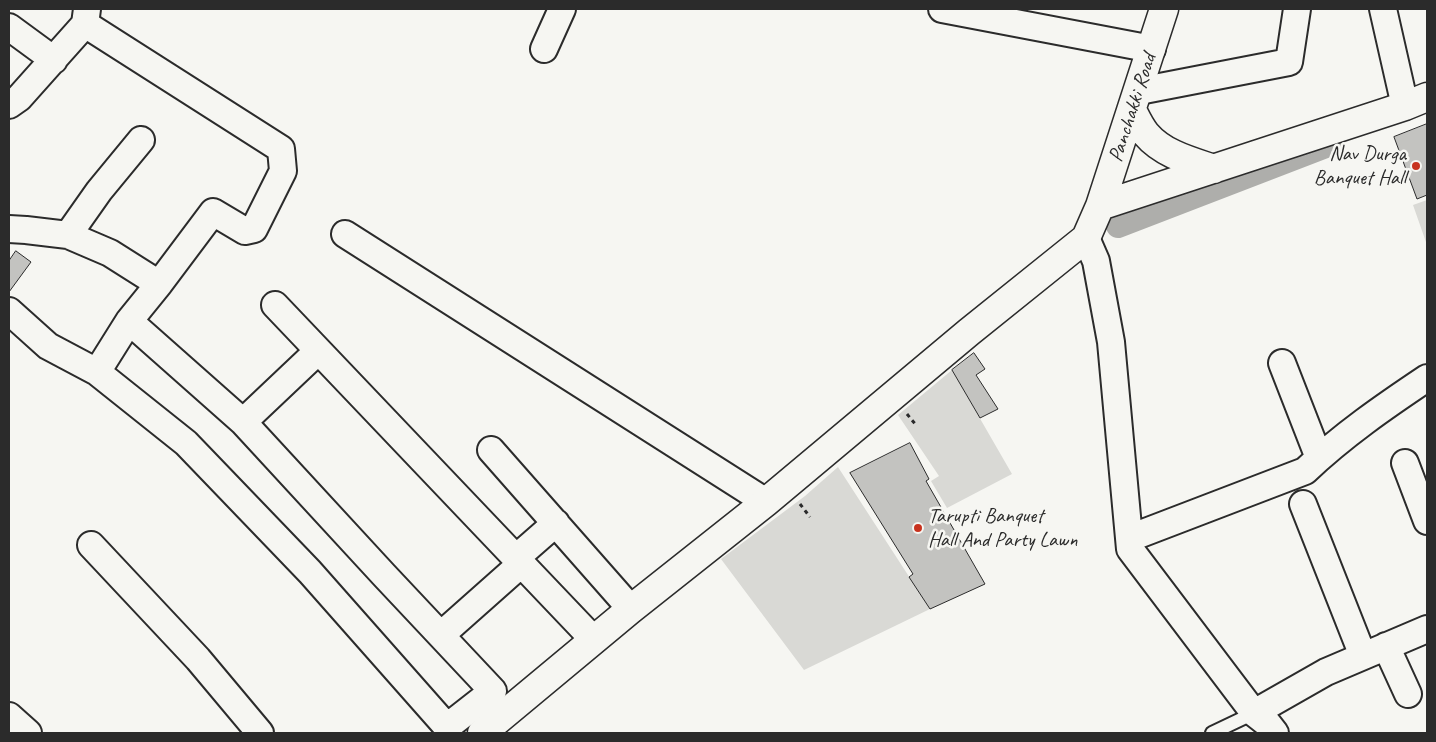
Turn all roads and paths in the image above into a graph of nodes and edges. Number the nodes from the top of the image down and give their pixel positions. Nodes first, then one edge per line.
1 (562, 9) edge
2 (942, 9) edge
3 (1164, 9) edge
4 (1297, 9) edge
5 (1383, 9) edge
6 (86, 16) edge
7 (9, 27) edge
8 (544, 49) dead end
9 (1152, 49) junction
10 (54, 60) junction
11 (1135, 101) junction
12 (1416, 102) edge
13 (9, 106) edge
14 (141, 140) dead end
15 (1214, 169) junction
16 (1100, 206) junction
17 (9, 230) edge
18 (345, 234) dead end
19 (68, 235) junction
20 (1086, 238) junction
21 (159, 284) junction
22 (275, 306) dead end
23 (9, 311) edge
24 (129, 321) junction
25 (318, 351) junction
26 (1282, 363) dead end
27 (97, 372) junction
28 (1427, 378) edge
29 (243, 422) junction
30 (491, 450) dead end
31 (1319, 458) junction
32 (1405, 463) dead end
33 (766, 502) junction
34 (1303, 504) dead end
35 (1427, 521) edge
36 (556, 523) junction
37 (1130, 538) junction
38 (91, 545) dead end
39 (518, 562) junction
40 (631, 609) junction
41 (1427, 629) edge
42 (441, 635) junction
43 (594, 640) junction
44 (1375, 651) junction
45 (1408, 694) dead end
46 (1254, 712) junction
47 (9, 716) edge
48 (28, 733) edge
49 (260, 733) edge
50 (482, 733) edge
51 (1212, 733) edge
52 (1275, 733) edge

1 - 8 street
2 - 9 street
3 - 9 main road, Panchakki Road
4 - 11 street
5 - 12 street
6 - 10 street
6 - 21 street
7 - 10 street
9 - 11 main road, Panchakki Road
10 - 13 street
11 - 15 main road
11 - 16 main road, Panchakki Road
12 - 15 main road
14 - 19 street
15 - 16 main road
16 - 20 main road, Panchakki Road
17 - 19 street
18 - 33 street
19 - 21 street
20 - 33 main road
20 - 37 street
21 - 24 street
22 - 25 street
23 - 27 street
24 - 27 street
24 - 29 street
25 - 29 street
25 - 39 street
26 - 31 street
27 - 42 street
28 - 31 street
29 - 42 street
30 - 36 street
31 - 37 street
32 - 35 street
33 - 40 main road
34 - 44 street
36 - 39 street
36 - 40 street
37 - 46 street
38 - 49 street
39 - 42 street
39 - 43 street
40 - 43 main road
41 - 44 street
43 - 50 main road
44 - 45 street
44 - 46 street
46 - 51 lane
46 - 52 street
47 - 48 street

